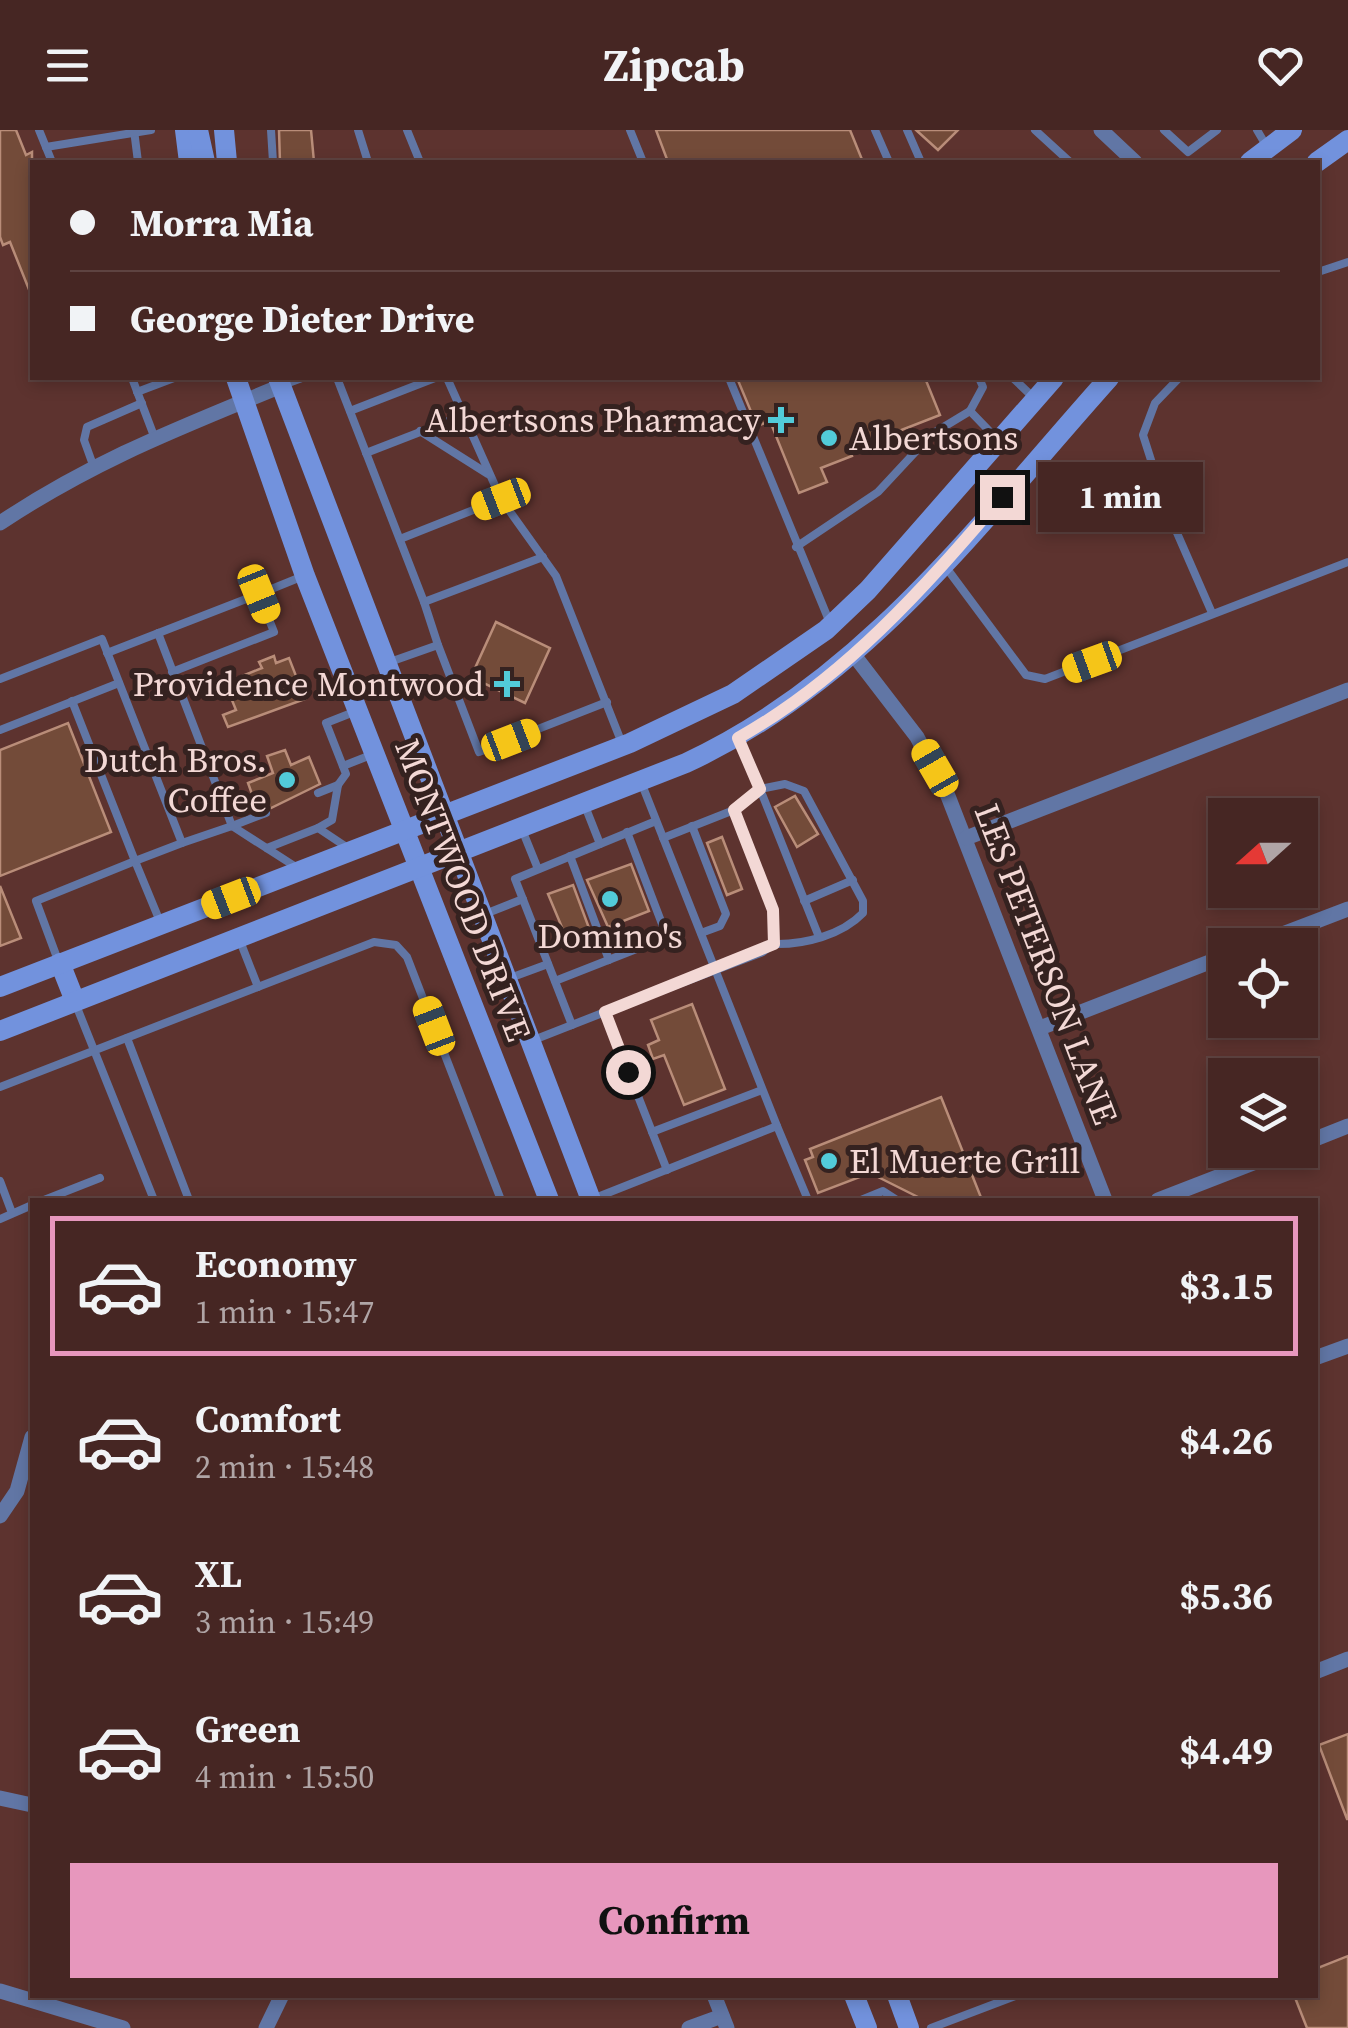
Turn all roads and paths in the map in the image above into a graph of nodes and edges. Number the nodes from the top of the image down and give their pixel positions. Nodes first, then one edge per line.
1 (39, 130) edge
2 (151, 130) edge
3 (185, 130) edge
4 (198, 130) edge
5 (224, 130) edge
6 (271, 130) edge
7 (358, 130) edge
8 (407, 130) edge
9 (630, 130) edge
10 (875, 130) edge
11 (908, 130) edge
12 (1035, 130) edge
13 (1101, 130) edge
14 (1164, 130) edge
15 (1218, 130) edge
16 (1292, 130) edge
17 (134, 131) edge
18 (1262, 139) edge
19 (1348, 140) edge
20 (46, 147) junction
21 (51, 160) edge
22 (138, 160) edge
23 (189, 160) edge
24 (206, 160) edge
25 (227, 160) edge
26 (273, 160) edge
27 (367, 160) edge
28 (419, 160) edge
29 (642, 160) edge
30 (888, 160) edge
31 (920, 160) edge
32 (1068, 160) edge
33 (1134, 160) edge
34 (1320, 160) edge
35 (1348, 262) edge
36 (1320, 271) edge
37 (133, 380) edge
38 (169, 380) edge
39 (237, 380) edge
40 (338, 380) edge
41 (430, 380) edge
42 (449, 380) edge
43 (730, 380) edge
44 (980, 380) edge
45 (1016, 380) edge
46 (1052, 380) edge
47 (1106, 380) edge
48 (1177, 380) edge
49 (279, 382) edge
50 (138, 392) junction
51 (1035, 400) junction
52 (243, 402) junction
53 (142, 403) junction
54 (350, 411) junction
55 (970, 411) junction
56 (464, 415) junction
57 (420, 432) junction
58 (154, 436) junction
59 (999, 441) junction
60 (366, 452) junction
61 (93, 466) junction
62 (490, 476) junction
63 (501, 499) junction
64 (0, 523) edge
65 (400, 539) junction
66 (796, 547) junction
67 (543, 557) junction
68 (1348, 562) edge
69 (943, 564) junction
70 (305, 576) junction
71 (259, 594) junction
72 (424, 602) junction
73 (1212, 613) junction
74 (831, 626) junction
75 (158, 634) junction
76 (438, 645) junction
77 (108, 653) junction
78 (854, 655) junction
79 (387, 664) junction
80 (172, 672) junction
81 (0, 679) edge
82 (119, 683) junction
83 (1348, 690) edge
84 (72, 701) junction
85 (606, 702) junction
86 (358, 710) junction
87 (0, 730) edge
88 (738, 738) junction
89 (623, 746) junction
90 (374, 753) junction
91 (343, 766) junction
92 (640, 780) junction
93 (338, 785) junction
94 (760, 789) junction
95 (318, 793) dead end
96 (583, 802) junction
97 (734, 810) junction
98 (266, 813) dead end
99 (445, 815) junction
100 (656, 820) junction
101 (232, 826) junction
102 (520, 826) junction
103 (692, 826) junction
104 (318, 828) junction
105 (404, 830) junction
106 (627, 832) junction
107 (663, 838) junction
108 (966, 838) junction
109 (182, 843) junction
110 (600, 844) junction
111 (267, 848) junction
112 (458, 850) junction
113 (351, 851) junction
114 (570, 856) junction
115 (135, 862) junction
116 (418, 865) junction
117 (538, 869) junction
118 (300, 870) junction
119 (853, 880) junction
120 (523, 899) junction
121 (804, 901) junction
122 (1348, 908) edge
123 (483, 914) junction
124 (161, 924) junction
125 (1297, 928) edge
126 (701, 933) junction
127 (238, 936) junction
128 (819, 937) junction
129 (774, 944) junction
130 (609, 960) junction
131 (1208, 963) edge
132 (60, 964) junction
133 (548, 964) junction
134 (715, 970) junction
135 (507, 980) junction
136 (555, 981) junction
137 (0, 987) edge
138 (258, 987) junction
139 (75, 1001) junction
140 (605, 1012) junction
141 (572, 1025) junction
142 (1040, 1028) junction
143 (0, 1031) edge
144 (126, 1038) junction
145 (531, 1041) junction
146 (94, 1051) junction
147 (0, 1087) edge
148 (762, 1090) junction
149 (777, 1126) junction
150 (1348, 1126) edge
151 (652, 1132) junction
152 (1318, 1138) edge
153 (1241, 1168) edge
154 (667, 1170) junction
155 (100, 1178) dead end
156 (0, 1181) edge
157 (589, 1195) edge
158 (49, 1198) edge
159 (153, 1198) edge
160 (188, 1198) edge
161 (500, 1198) edge
162 (548, 1198) edge
163 (807, 1198) edge
164 (866, 1198) edge
165 (894, 1198) edge
166 (1104, 1198) edge
167 (1163, 1198) edge
168 (30, 1206) edge
169 (12, 1213) junction
170 (0, 1220) edge
171 (1348, 1346) edge
172 (1318, 1357) edge
173 (30, 1444) edge
174 (0, 1516) edge
175 (1348, 1659) edge
176 (1318, 1671) edge
177 (0, 1798) edge
178 (30, 1805) edge
179 (0, 1992) edge
180 (281, 1998) edge
181 (715, 1998) edge
182 (855, 1998) edge
183 (898, 1998) edge
184 (1010, 1998) edge
185 (725, 2022) edge
186 (123, 2028) edge
187 (266, 2028) edge
188 (690, 2028) edge
189 (867, 2028) edge
190 (909, 2028) edge
191 (931, 2028) edge

1 - 20 lane
2 - 17 lane
3 - 23 main road
4 - 24 main road
5 - 25 main road
6 - 26 lane
7 - 27 lane
8 - 28 lane
9 - 29 lane
10 - 30 lane
11 - 31 lane
12 - 32 lane
13 - 33 street
14 - 15 lane
16 - 18 main road
17 - 20 lane
17 - 22 lane
19 - 34 main road
20 - 21 lane
35 - 36 lane
37 - 50 lane
38 - 50 lane
39 - 52 main road, MONTWOOD DRIVE
40 - 54 lane
41 - 54 lane
42 - 56 lane
43 - 66 lane
44 - 55 lane
45 - 51 lane
46 - 51 main road
47 - 69 main road
48 - 73 lane
49 - 52 street
49 - 79 main road, MONTWOOD DRIVE
50 - 53 lane
51 - 59 main road
52 - 58 street
52 - 70 main road, MONTWOOD DRIVE
53 - 58 lane
53 - 61 lane
54 - 60 lane
55 - 59 lane
55 - 66 lane
56 - 57 lane
56 - 62 lane
57 - 60 lane
57 - 62 lane
58 - 61 street
59 - 74 main road
60 - 65 lane
61 - 64 street
62 - 63 lane
63 - 65 lane
63 - 67 lane
65 - 72 lane
66 - 74 lane
67 - 72 lane
67 - 85 lane
68 - 73 lane
69 - 73 lane
69 - 78 main road
70 - 71 lane
70 - 86 main road, MONTWOOD DRIVE
71 - 75 lane
71 - 80 lane
72 - 76 lane
74 - 78 main road
74 - 89 main road
75 - 77 lane
75 - 80 lane
76 - 79 lane
76 - 85 lane
77 - 81 lane
77 - 82 lane
78 - 88 main road
78 - 108 street, LES PETERSON LANE
79 - 99 main road, MONTWOOD DRIVE
80 - 101 lane
82 - 84 lane
82 - 109 lane
83 - 108 street
84 - 87 lane
84 - 115 lane
85 - 89 lane
86 - 90 main road, MONTWOOD DRIVE
86 - 91 lane
88 - 92 main road
88 - 94 lane
89 - 99 main road
90 - 91 lane
90 - 105 main road, MONTWOOD DRIVE
91 - 93 lane
92 - 96 main road
92 - 100 lane
93 - 95 lane
93 - 104 lane
94 - 97 lane
94 - 119 lane
94 - 121 lane
96 - 102 main road
96 - 110 lane
97 - 103 lane
97 - 129 lane
98 - 101 lane
99 - 105 main road
99 - 112 main road, MONTWOOD DRIVE
100 - 106 lane
100 - 107 lane
101 - 109 lane
101 - 111 lane
102 - 112 main road
102 - 117 lane
103 - 107 lane
103 - 126 lane
104 - 111 lane
104 - 113 lane
105 - 113 main road
105 - 116 main road, MONTWOOD DRIVE
106 - 110 lane
106 - 130 lane
107 - 126 lane
108 - 142 street, LES PETERSON LANE
109 - 115 lane
110 - 114 lane
111 - 118 lane
112 - 116 main road
112 - 123 main road, MONTWOOD DRIVE
113 - 118 main road
114 - 117 lane
114 - 130 lane
115 - 124 lane
115 - 132 lane
116 - 127 main road
116 - 162 main road, MONTWOOD DRIVE
117 - 120 lane
118 - 124 main road
119 - 121 lane
119 - 128 lane
120 - 123 lane
120 - 133 lane
121 - 128 lane
122 - 125 street
123 - 135 main road, MONTWOOD DRIVE
124 - 132 main road
126 - 134 lane
127 - 138 lane
127 - 139 main road
128 - 129 lane
129 - 134 lane
130 - 136 lane
131 - 142 street
132 - 137 main road
132 - 139 main road
133 - 135 lane
133 - 136 lane
134 - 140 lane
134 - 148 lane
135 - 145 main road, MONTWOOD DRIVE
136 - 141 lane
138 - 144 lane
138 - 161 lane
139 - 143 main road
139 - 146 lane
140 - 141 lane
140 - 151 lane
141 - 145 lane
142 - 166 street, LES PETERSON LANE
144 - 146 lane
144 - 160 lane
145 - 157 main road, MONTWOOD DRIVE
146 - 147 lane
146 - 159 lane
148 - 149 lane
148 - 151 lane
149 - 154 lane
149 - 163 lane
150 - 152 street
151 - 154 lane
153 - 167 street
154 - 157 lane
155 - 158 lane
156 - 169 lane
164 - 165 lane
168 - 169 lane
169 - 170 lane
171 - 172 street
173 - 174 street
175 - 176 street
177 - 178 street
179 - 186 street
180 - 187 street
181 - 185 street
182 - 189 main road
183 - 190 main road
184 - 191 lane
185 - 188 street

